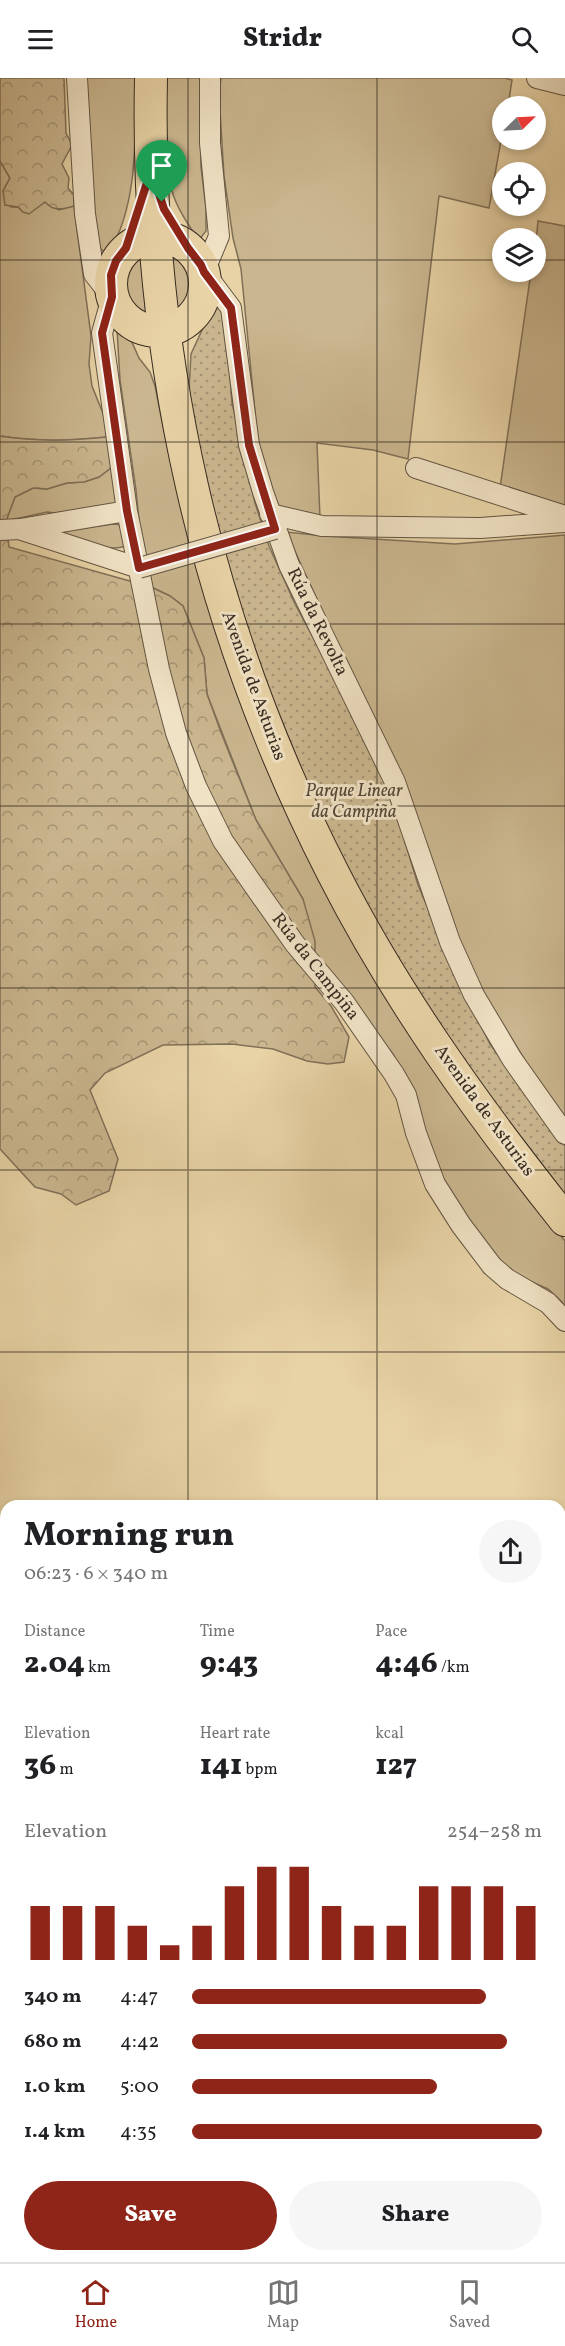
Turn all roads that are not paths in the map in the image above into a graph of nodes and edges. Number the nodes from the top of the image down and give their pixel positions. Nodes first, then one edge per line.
1 (77, 78) edge
2 (151, 78) edge
3 (210, 78) edge
4 (537, 78) edge
5 (565, 85) edge
6 (151, 170) junction
7 (140, 242) junction
8 (196, 260) junction
9 (112, 297) junction
10 (133, 324) junction
11 (174, 327) junction
12 (171, 380) junction
13 (416, 468) dead end
14 (127, 511) junction
15 (565, 516) edge
16 (272, 521) junction
17 (565, 522) edge
18 (20, 529) junction
19 (0, 530) edge
20 (139, 568) junction
21 (565, 1134) edge
22 (565, 1220) edge
23 (565, 1321) edge

1 - 9 street
2 - 6 main road
3 - 8 street
4 - 5 street
6 - 7 main road
6 - 8 main road
7 - 8 main road
7 - 9 main road
7 - 11 main road
8 - 11 main road
8 - 16 street, Rúa da Revolta
9 - 10 main road
9 - 14 street, Rúa da Campiña
10 - 11 main road
10 - 12 main road
11 - 12 main road
12 - 22 main road, Avenida de Asturias
13 - 15 street
14 - 18 street
14 - 20 street, Rúa da Campiña
16 - 17 street
16 - 20 street, bridge
16 - 21 street, Rúa da Revolta
18 - 19 street
18 - 20 street
20 - 23 street, Rúa da Campiña

